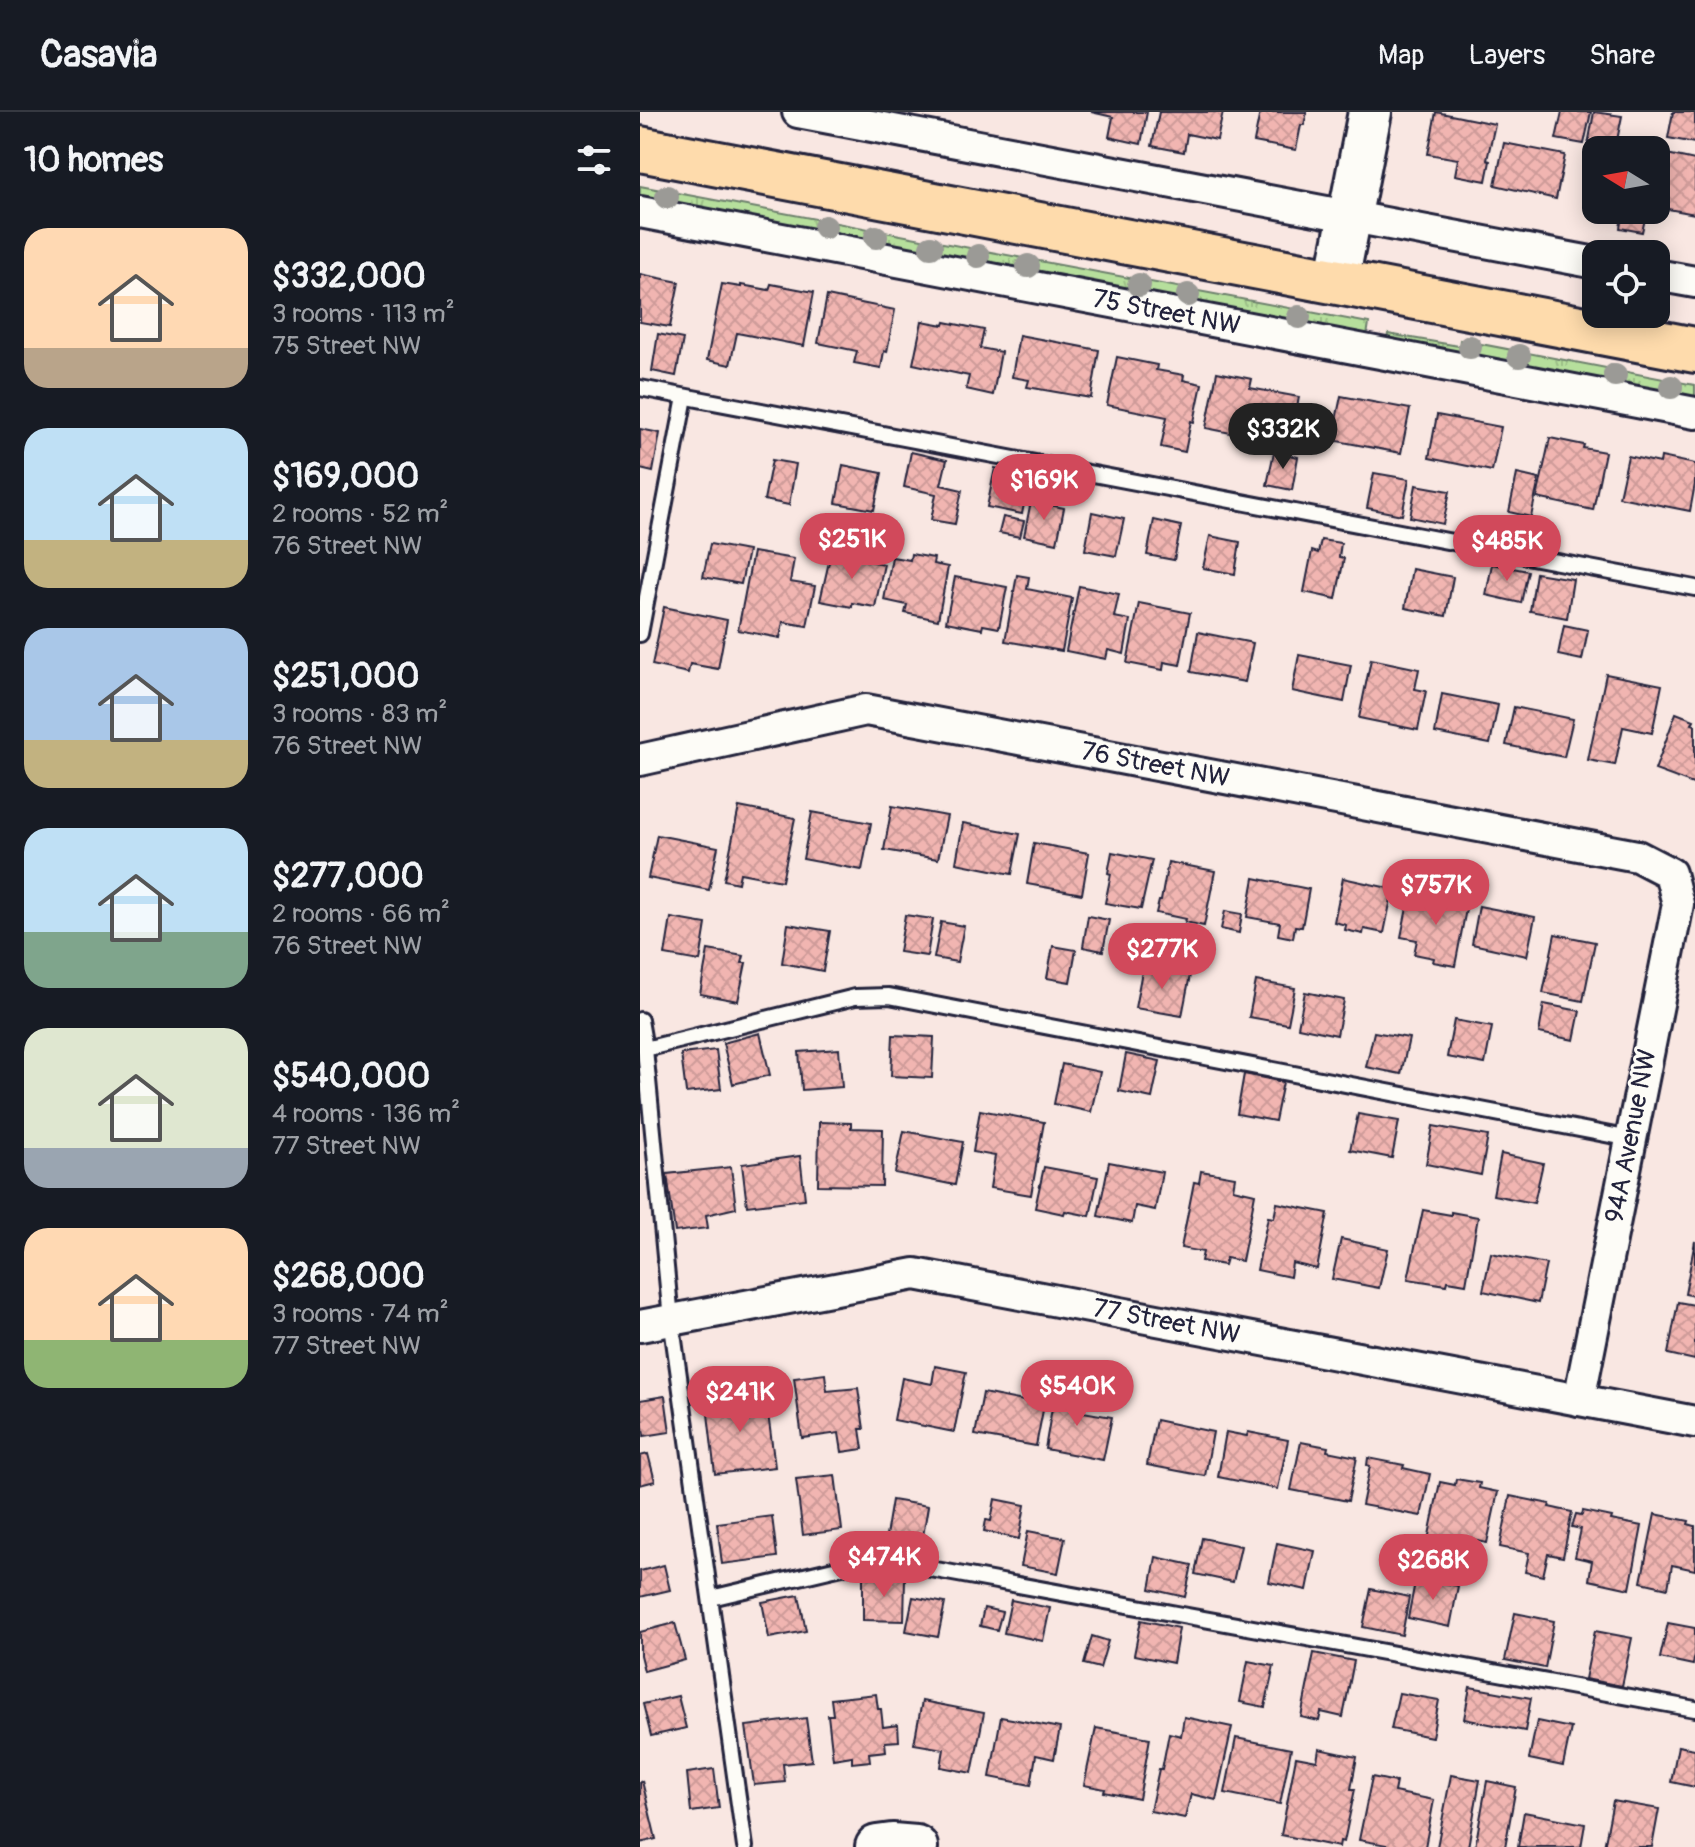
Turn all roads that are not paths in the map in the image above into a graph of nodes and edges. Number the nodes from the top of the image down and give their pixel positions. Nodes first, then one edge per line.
1 (798, 112) edge
2 (1370, 112) edge
3 (640, 149) edge
4 (640, 212) edge
5 (1348, 216) junction
6 (1582, 260) edge
7 (1670, 278) edge
8 (1337, 281) junction
9 (1695, 282) edge
10 (1695, 350) edge
11 (640, 388) edge
12 (685, 397) junction
13 (1695, 413) edge
14 (1695, 588) edge
15 (640, 634) edge
16 (640, 760) edge
17 (1670, 873) joint
18 (640, 1020) edge
19 (645, 1049) junction
20 (1631, 1139) junction
21 (671, 1319) junction
22 (640, 1326) edge
23 (1579, 1400) junction
24 (1695, 1422) edge
25 (711, 1598) junction
26 (1695, 1709) edge
27 (745, 1847) edge
28 (877, 1847) edge
29 (916, 1847) edge

1 - 5 street
2 - 5 street
3 - 8 main road
4 - 13 street, 75 Street NW
5 - 6 street
5 - 8 street
7 - 9 street
8 - 10 main road
11 - 12 lane
12 - 14 lane
12 - 15 lane
16 - 17 street, 76 Street NW
17 - 20 street, 94A Avenue NW
18 - 19 lane
19 - 20 lane
19 - 21 lane
20 - 23 street, 94A Avenue NW
21 - 22 street, 77 Street NW
21 - 23 street, 77 Street NW
21 - 25 lane
23 - 24 street, 77 Street NW
25 - 26 lane
25 - 27 lane
28 - 29 street

